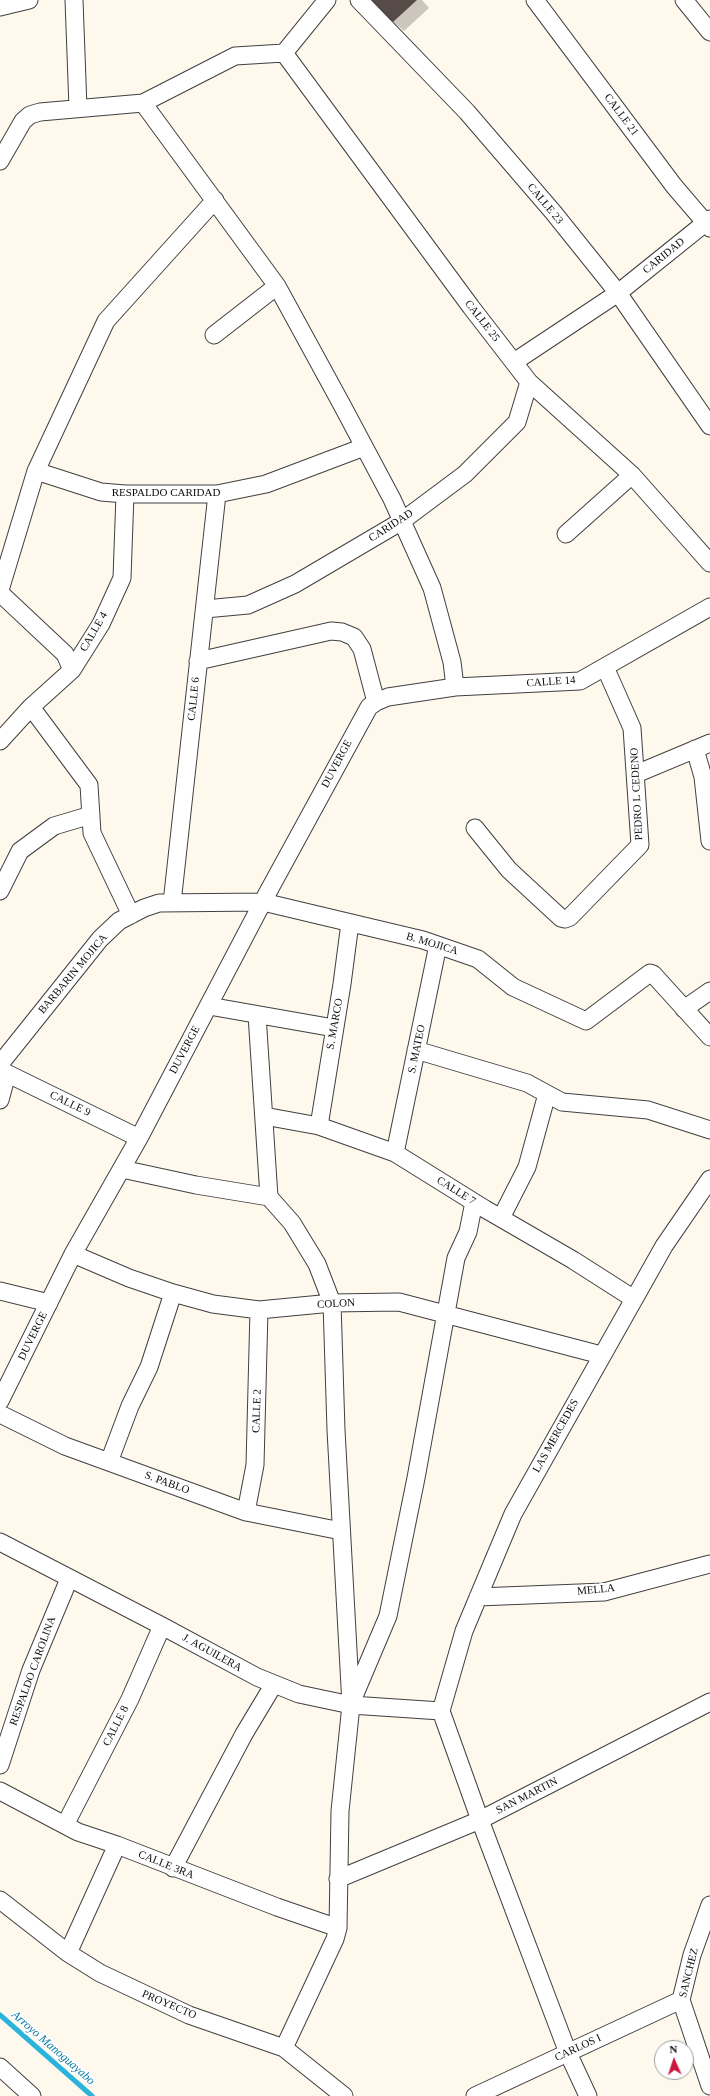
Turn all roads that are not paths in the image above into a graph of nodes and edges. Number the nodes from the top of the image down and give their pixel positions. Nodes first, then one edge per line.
1 (29, 0) edge
2 (74, 0) edge
3 (327, 0) edge
4 (358, 0) edge
5 (535, 0) edge
6 (684, 0) edge
7 (0, 7) edge
8 (710, 32) edge
9 (284, 52) junction
10 (143, 103) junction
11 (78, 108) junction
12 (0, 161) edge
13 (215, 200) junction
14 (708, 224) edge
15 (277, 286) junction
16 (618, 293) junction
17 (214, 335) dead end
18 (514, 362) junction
19 (530, 382) junction
20 (710, 426) edge
21 (364, 447) junction
22 (36, 471) junction
23 (632, 475) junction
24 (125, 494) junction
25 (217, 494) junction
26 (402, 521) junction
27 (566, 534) dead end
28 (710, 563) edge
29 (0, 591) edge
30 (710, 607) edge
31 (205, 608) junction
32 (198, 661) junction
33 (605, 667) junction
34 (72, 670) junction
35 (456, 687) junction
36 (376, 702) junction
37 (31, 707) junction
38 (0, 741) edge
39 (702, 746) edge
40 (636, 774) junction
41 (91, 815) junction
42 (475, 828) dead end
43 (710, 841) edge
44 (0, 891) edge
45 (263, 902) junction
46 (166, 903) junction
47 (131, 915) junction
48 (350, 923) junction
49 (438, 945) junction
50 (710, 991) edge
51 (209, 1006) junction
52 (684, 1009) junction
53 (257, 1015) junction
54 (334, 1028) junction
55 (710, 1037) edge
56 (416, 1050) junction
57 (2, 1069) edge
58 (547, 1094) junction
59 (0, 1100) edge
60 (264, 1116) junction
61 (319, 1126) junction
62 (710, 1130) edge
63 (139, 1138) junction
64 (395, 1153) junction
65 (122, 1169) junction
66 (710, 1179) edge
67 (269, 1197) junction
68 (474, 1202) junction
69 (501, 1218) junction
70 (73, 1254) junction
71 (0, 1291) edge
72 (173, 1293) junction
73 (634, 1299) junction
74 (49, 1302) junction
75 (332, 1303) junction
76 (259, 1310) junction
77 (447, 1316) junction
78 (601, 1356) junction
79 (0, 1401) edge
80 (0, 1414) edge
81 (109, 1462) junction
82 (246, 1512) junction
83 (341, 1531) junction
84 (0, 1542) edge
85 (710, 1564) edge
86 (69, 1579) junction
87 (478, 1597) junction
88 (162, 1626) junction
89 (274, 1684) junction
90 (710, 1702) edge
91 (351, 1705) junction
92 (441, 1712) junction
93 (0, 1765) edge
94 (0, 1791) edge
95 (480, 1820) junction
96 (65, 1825) junction
97 (117, 1845) junction
98 (173, 1868) junction
99 (338, 1879) junction
100 (0, 1900) edge
101 (710, 1905) edge
102 (338, 1928) junction
103 (68, 1952) junction
104 (681, 2000) junction
105 (284, 2048) junction
106 (568, 2053) junction
107 (0, 2067) edge
108 (710, 2086) edge
109 (32, 2096) edge
110 (344, 2096) edge
111 (475, 2096) edge
112 (588, 2096) edge

1 - 7 street
2 - 11 street
3 - 9 street
4 - 16 street, CALLE 23
5 - 14 street, CALLE 21
6 - 8 street
9 - 10 street
9 - 18 street, CALLE 25
10 - 11 street
10 - 13 street
11 - 12 street
13 - 15 street
13 - 22 street
14 - 16 street, CARIDAD
15 - 17 street
15 - 21 street
16 - 18 street, CARIDAD
16 - 20 street, CALLE 23
18 - 19 street, CALLE 25
19 - 23 street, CALLE 25
19 - 26 street, CARIDAD
21 - 25 street, RESPALDO CARIDAD
21 - 26 street
22 - 24 street, RESPALDO CARIDAD
22 - 29 street
23 - 27 street
23 - 28 street, CALLE 25
24 - 25 street, RESPALDO CARIDAD
24 - 34 street, CALLE 4
25 - 31 street, CALLE 6
26 - 31 street, CARIDAD
26 - 35 street
29 - 34 street
30 - 33 street, CALLE 14
31 - 32 street, CALLE 6
32 - 36 street
32 - 46 street, CALLE 6
33 - 35 street, CALLE 14
33 - 40 street, PEDRO L CEDENO
34 - 37 street, CALLE 4
35 - 36 street, CALLE 14
36 - 45 street, DUVERGE
37 - 38 street, CALLE 4
37 - 41 street
39 - 40 street
39 - 43 street
40 - 42 street, PEDRO L CEDENO
41 - 44 street
41 - 47 street
45 - 46 street, B. MOJICA
45 - 48 street, B. MOJICA
45 - 51 street, DUVERGE
46 - 47 street, BARBARIN MOJICA
47 - 57 street, BARBARIN MOJICA
48 - 49 street, B. MOJICA
48 - 54 street, S. MARCO
49 - 52 street, B. MOJICA
49 - 56 street, S. MATEO
50 - 52 street
51 - 53 street
51 - 63 street, DUVERGE
52 - 55 street
53 - 54 street
53 - 60 street
54 - 61 street, S. MARCO
56 - 58 street
56 - 64 street, S. MATEO
57 - 59 street
57 - 63 street, CALLE 9
58 - 62 street
58 - 69 street
60 - 61 street, CALLE 7
60 - 67 street
61 - 64 street, CALLE 7
63 - 65 street, DUVERGE
64 - 68 street, CALLE 7
65 - 67 street
65 - 70 street, DUVERGE
66 - 73 street, LAS MERCEDES
67 - 75 street
68 - 69 street, CALLE 7
68 - 77 street
69 - 73 street, CALLE 7
70 - 72 street, COLON
70 - 74 street, DUVERGE
71 - 74 street
72 - 76 street, COLON
72 - 81 street
73 - 78 street, LAS MERCEDES
74 - 79 street, DUVERGE
75 - 76 street, COLON
75 - 77 street, COLON
75 - 83 street
76 - 82 street, CALLE 2
77 - 78 street, COLON
77 - 91 street
78 - 87 street, LAS MERCEDES
80 - 81 street, S. PABLO
81 - 82 street, S. PABLO
82 - 83 street, S. PABLO
83 - 91 street
84 - 86 street, J. AGUILERA
85 - 87 street, MELLA
86 - 88 street, J. AGUILERA
86 - 93 street, RESPALDO CAROLINA
87 - 92 street, LAS MERCEDES
88 - 89 street, J. AGUILERA
88 - 96 street, CALLE 8
89 - 91 street, J. AGUILERA
89 - 98 street
90 - 95 street, SAN MARTIN
91 - 92 street, J. AGUILERA
91 - 99 street
92 - 95 street
94 - 96 street, CALLE 3RA
95 - 99 street, SAN MARTIN
95 - 106 street
96 - 97 street, CALLE 3RA
97 - 98 street, CALLE 3RA
97 - 103 street
98 - 102 street, CALLE 3RA
99 - 102 street
100 - 103 street, PROYECTO
101 - 104 street, SANCHEZ
102 - 105 street
103 - 105 street, PROYECTO
104 - 106 street, CARLOS I
104 - 108 street, SANCHEZ
105 - 110 street, PROYECTO
106 - 111 street, CARLOS I
106 - 112 street
107 - 109 street

